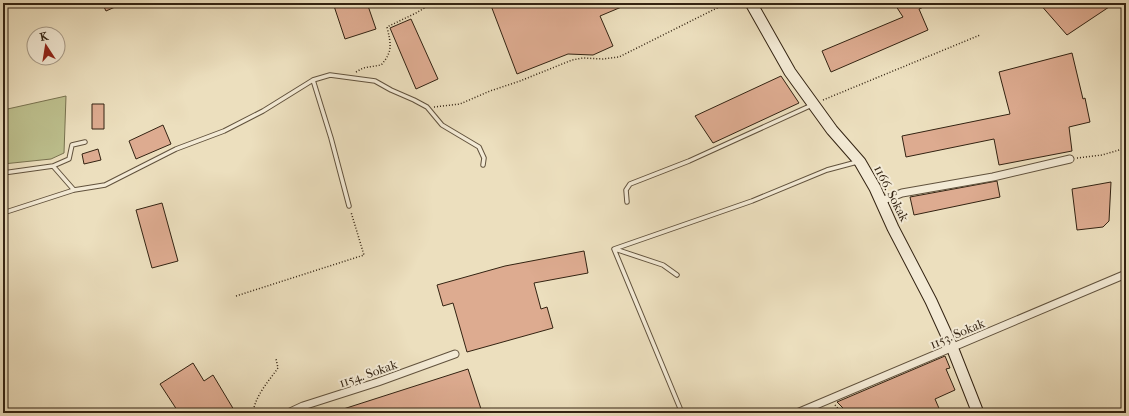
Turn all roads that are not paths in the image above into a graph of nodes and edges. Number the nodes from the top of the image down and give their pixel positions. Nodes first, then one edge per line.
1 (751, 3) edge
2 (313, 80) junction
3 (813, 104) junction
4 (85, 142) dead end
5 (1070, 159) road end
6 (860, 162) junction
7 (483, 165) dead end
8 (53, 166) junction
9 (3, 173) edge
10 (74, 190) junction
11 (881, 201) junction
12 (627, 202) dead end
13 (349, 206) road end
14 (3, 214) edge
15 (614, 249) junction
16 (1126, 274) edge
17 (677, 275) dead end
18 (952, 347) junction
19 (455, 354) dead end
20 (288, 413) edge
21 (682, 413) edge
22 (797, 413) edge
23 (978, 413) edge

1 - 3 street, 1166. Sokak
2 - 7 lane
2 - 10 lane
2 - 13 lane
3 - 6 street, 1166. Sokak
3 - 12 lane
4 - 8 lane
5 - 11 street
6 - 11 street, 1166. Sokak
6 - 15 lane
8 - 9 lane
8 - 10 lane
10 - 14 lane
11 - 18 street, 1166. Sokak
15 - 17 lane
15 - 21 lane
16 - 18 street, 1153. Sokak
18 - 22 street, 1153. Sokak
18 - 23 street, 1166. Sokak
19 - 20 street, 1154. Sokak

